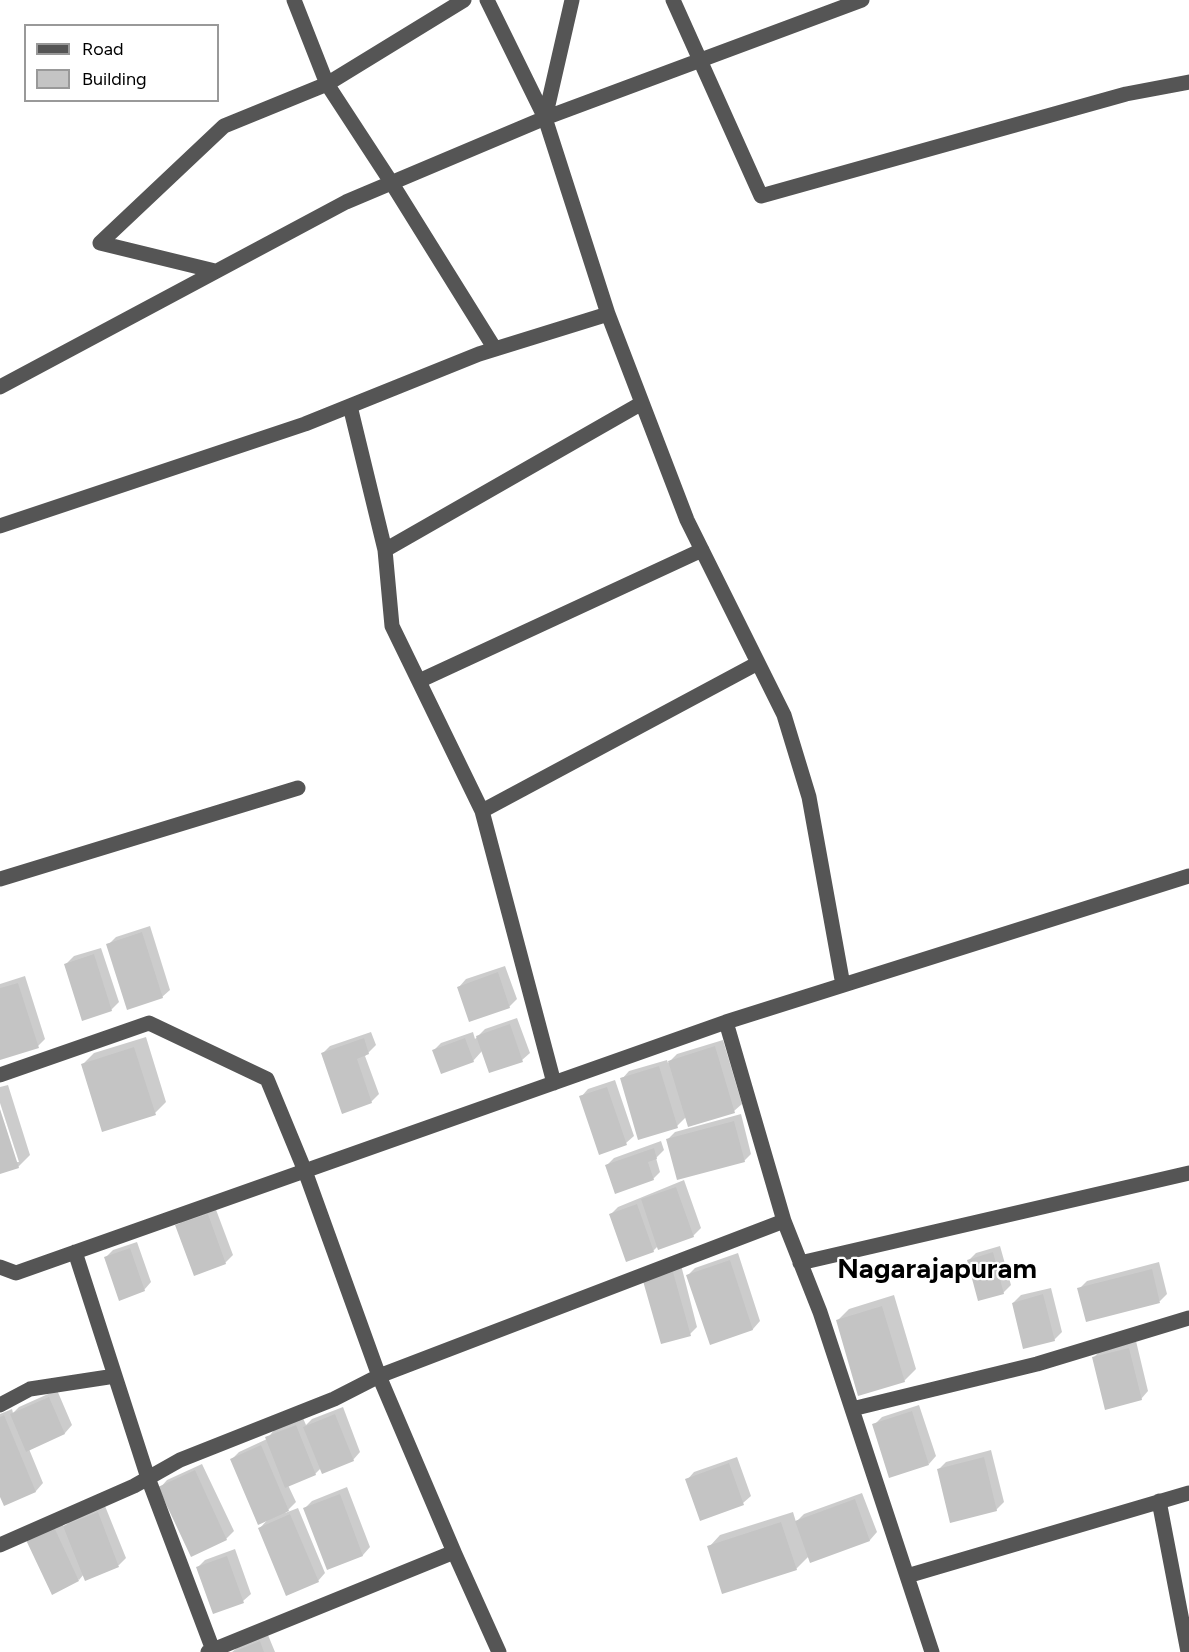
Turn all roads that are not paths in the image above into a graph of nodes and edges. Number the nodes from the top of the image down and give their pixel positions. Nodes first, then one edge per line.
1 (294, 0) edge
2 (465, 0) edge
3 (487, 0) edge
4 (572, 0) edge
5 (673, 0) edge
6 (862, 0) edge
7 (701, 60) junction
8 (1189, 82) edge
9 (327, 84) junction
10 (545, 118) junction
11 (391, 182) junction
12 (215, 271) junction
13 (608, 314) junction
14 (495, 350) junction
15 (0, 387) edge
16 (642, 403) junction
17 (350, 406) junction
18 (0, 526) edge
19 (385, 550) junction
20 (702, 550) junction
21 (758, 663) junction
22 (419, 681) junction
23 (298, 788) dead end
24 (482, 811) junction
25 (1189, 876) edge
26 (0, 879) edge
27 (843, 985) junction
28 (726, 1022) junction
29 (0, 1075) edge
30 (554, 1083) junction
31 (305, 1172) junction
32 (1189, 1173) edge
33 (784, 1221) junction
34 (75, 1252) junction
35 (800, 1263) junction
36 (0, 1268) edge
37 (1189, 1318) edge
38 (115, 1376) junction
39 (380, 1376) junction
40 (0, 1405) edge
41 (852, 1409) junction
42 (148, 1478) junction
43 (1189, 1493) edge
44 (1159, 1502) junction
45 (0, 1545) edge
46 (454, 1552) junction
47 (907, 1576) junction
48 (210, 1651) edge
49 (499, 1652) edge
50 (932, 1652) edge
51 (1188, 1652) edge

1 - 9 street
2 - 9 street
3 - 10 street
4 - 10 street
5 - 7 street
6 - 7 street
7 - 8 street
7 - 10 street
9 - 11 street
9 - 12 street
10 - 11 street
10 - 13 street
11 - 12 street
11 - 14 street
12 - 15 street
13 - 14 street
13 - 16 street
14 - 17 street
16 - 19 street
16 - 20 street
17 - 18 street
17 - 19 street
19 - 22 street
20 - 21 street
20 - 22 street
21 - 24 street
21 - 27 street
22 - 24 street
23 - 26 street
24 - 30 street
25 - 27 street
27 - 28 street
28 - 30 street
28 - 33 street
29 - 31 street
30 - 31 street
31 - 34 street
31 - 39 street
32 - 35 street
33 - 35 street
33 - 39 street
34 - 36 street
34 - 38 street
35 - 41 street
37 - 41 street
38 - 40 street
38 - 42 street
39 - 42 street
39 - 46 street
41 - 47 street
42 - 45 street
42 - 48 street
43 - 44 street
44 - 47 street
44 - 51 street
46 - 48 street
46 - 49 street
47 - 50 street

